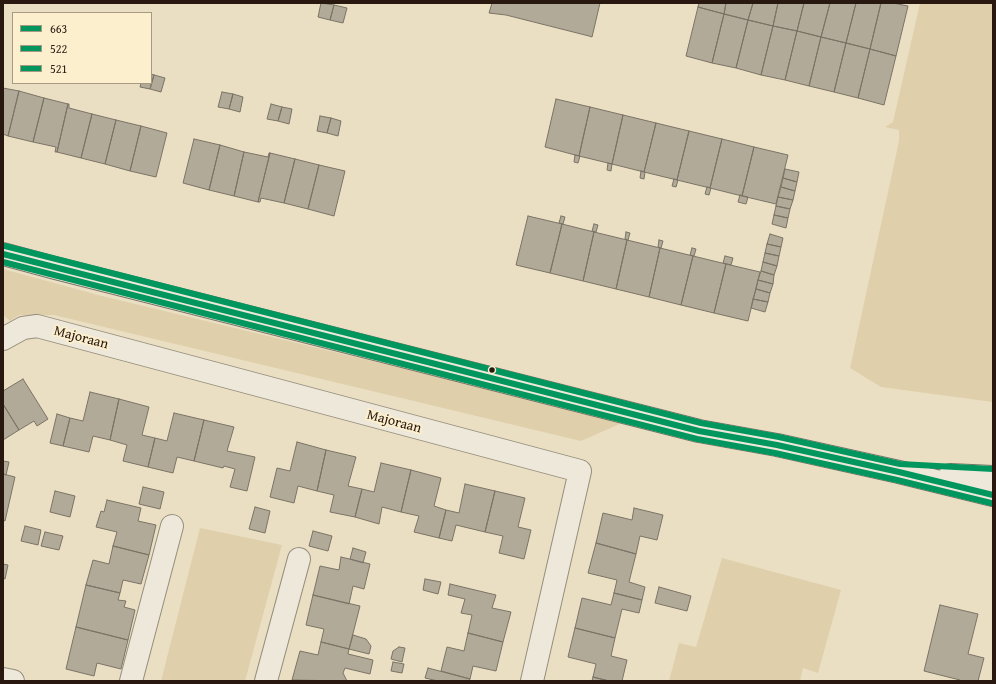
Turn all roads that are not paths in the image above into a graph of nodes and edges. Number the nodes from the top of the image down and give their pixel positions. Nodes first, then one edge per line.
1 (3, 254) edge
2 (3, 339) edge
3 (899, 472) junction
4 (993, 477) edge
5 (993, 495) edge
6 (172, 526) dead end
7 (299, 559) dead end
8 (3, 679) edge
9 (13, 681) edge
10 (131, 681) edge
11 (266, 681) edge
12 (532, 681) edge

1 - 3 street
2 - 12 street, Majoraan
3 - 4 street
3 - 5 street
6 - 10 street
7 - 11 street
8 - 9 street

